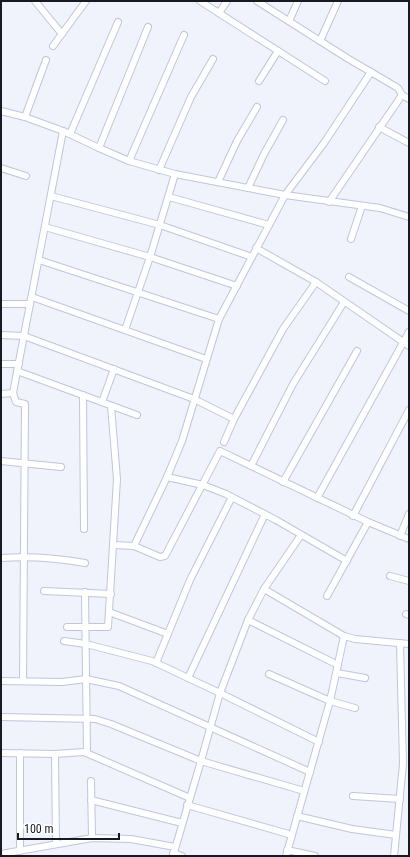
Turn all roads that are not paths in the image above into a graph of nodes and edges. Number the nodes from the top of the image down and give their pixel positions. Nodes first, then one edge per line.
1 (35, 1) edge
2 (86, 1) edge
3 (200, 1) edge
4 (227, 1) edge
5 (298, 1) edge
6 (338, 1) edge
7 (260, 2) edge
8 (219, 14) junction
9 (289, 21) junction
10 (118, 22) dead end
11 (148, 27) dead end
12 (62, 34) junction
13 (184, 35) dead end
14 (320, 41) junction
15 (53, 46) dead end
16 (278, 52) junction
17 (213, 59) dead end
18 (46, 60) dead end
19 (371, 72) junction
20 (259, 81) dead end
21 (324, 81) dead end
22 (402, 95) junction
23 (409, 99) edge
24 (257, 107) dead end
25 (1, 111) edge
26 (26, 118) junction
27 (283, 120) dead end
28 (379, 127) junction
29 (64, 131) junction
30 (70, 134) junction
31 (409, 143) edge
32 (99, 148) junction
33 (129, 161) junction
34 (1, 168) edge
35 (159, 170) junction
36 (175, 174) junction
37 (26, 176) dead end
38 (218, 182) junction
39 (248, 188) junction
40 (285, 195) junction
41 (51, 196) junction
42 (169, 197) junction
43 (329, 202) junction
44 (362, 206) junction
45 (409, 217) edge
46 (160, 225) junction
47 (269, 225) junction
48 (45, 227) junction
49 (351, 239) dead end
50 (256, 248) junction
51 (150, 256) junction
52 (252, 257) junction
53 (39, 260) junction
54 (349, 277) dead end
55 (316, 282) junction
56 (237, 286) junction
57 (138, 293) junction
58 (32, 297) junction
59 (344, 302) junction
60 (1, 304) edge
61 (30, 304) junction
62 (409, 311) edge
63 (219, 319) junction
64 (125, 330) junction
65 (409, 332) edge
66 (1, 335) edge
67 (24, 336) junction
68 (402, 343) junction
69 (409, 346) edge
70 (357, 351) dead end
71 (206, 360) junction
72 (1, 364) edge
73 (18, 368) junction
74 (114, 369) junction
75 (1, 394) edge
76 (13, 394) junction
77 (83, 395) junction
78 (194, 399) junction
79 (102, 402) junction
80 (111, 406) junction
81 (409, 410) edge
82 (137, 415) dead end
83 (234, 419) junction
84 (224, 442) dead end
85 (1, 461) edge
86 (25, 463) junction
87 (250, 466) junction
88 (61, 467) dead end
89 (168, 477) junction
90 (283, 482) junction
91 (203, 485) junction
92 (232, 497) junction
93 (317, 498) junction
94 (265, 514) junction
95 (409, 514) edge
96 (353, 516) junction
97 (368, 522) junction
98 (84, 529) dead end
99 (301, 535) junction
100 (400, 536) junction
101 (409, 539) edge
102 (114, 545) junction
103 (134, 546) junction
104 (24, 556) junction
105 (1, 558) edge
106 (347, 561) junction
107 (85, 562) dead end
108 (390, 576) dead end
109 (409, 581) edge
110 (264, 589) junction
111 (44, 592) dead end
112 (86, 592) junction
113 (111, 594) junction
114 (327, 596) dead end
115 (109, 612) junction
116 (248, 620) junction
117 (86, 626) junction
118 (68, 627) dead end
119 (168, 634) junction
120 (344, 636) junction
121 (64, 641) dead end
122 (400, 643) junction
123 (86, 644) junction
124 (409, 644) edge
125 (156, 663) junction
126 (338, 665) junction
127 (337, 672) junction
128 (269, 674) dead end
129 (188, 678) junction
130 (365, 678) dead end
131 (86, 679) junction
132 (1, 682) edge
133 (23, 682) junction
134 (220, 692) junction
135 (330, 701) junction
136 (401, 706) junction
137 (409, 706) edge
138 (355, 708) dead end
139 (1, 717) edge
140 (86, 718) junction
141 (211, 727) junction
142 (319, 742) junction
143 (1, 753) edge
144 (20, 753) junction
145 (87, 753) junction
146 (55, 754) junction
147 (201, 761) junction
148 (310, 772) junction
149 (91, 781) dead end
150 (304, 791) junction
151 (353, 796) dead end
152 (190, 798) junction
153 (400, 799) junction
154 (91, 800) junction
155 (187, 805) junction
156 (297, 816) junction
157 (182, 823) junction
158 (292, 835) junction
159 (396, 835) junction
160 (92, 838) junction
161 (56, 844) junction
162 (20, 851) junction
163 (174, 852) edge
164 (287, 853) edge
165 (1, 854) edge
166 (182, 856) edge
167 (315, 856) edge
168 (394, 856) edge

1 - 12 street
2 - 12 street
3 - 8 street
4 - 8 street
5 - 9 street
6 - 14 street
7 - 9 street
8 - 16 street
9 - 14 street
10 - 30 street
11 - 32 street
12 - 15 street
13 - 33 street
14 - 19 street
16 - 20 street
16 - 21 street
17 - 35 street
18 - 26 street
19 - 22 street
19 - 40 street
22 - 23 street
22 - 28 street
24 - 38 street
25 - 26 street
26 - 29 street
27 - 39 street
28 - 31 street
28 - 43 street
29 - 30 street
29 - 41 street
30 - 32 street
32 - 33 street
33 - 35 street
34 - 37 street
35 - 36 street
36 - 38 street
36 - 42 street
38 - 39 street
39 - 40 street
40 - 43 street
40 - 47 street
41 - 46 street
41 - 48 street
42 - 46 street
42 - 47 street
43 - 44 street
44 - 45 street
44 - 49 street
46 - 51 street
46 - 52 street
47 - 50 street
48 - 51 street
48 - 53 street
50 - 52 street
50 - 55 street
51 - 56 street
51 - 57 street
52 - 56 street
53 - 57 street
53 - 58 street
54 - 62 street
55 - 59 street
55 - 83 street
56 - 63 street
57 - 63 street
57 - 64 street
58 - 61 street
58 - 64 street
59 - 68 street
59 - 87 street
60 - 61 street
61 - 67 street
63 - 71 street
64 - 71 street
65 - 68 street
66 - 67 street
67 - 73 street
67 - 74 street
68 - 69 street
68 - 93 street
70 - 90 street
71 - 78 street
72 - 73 street
73 - 76 street
73 - 77 street
74 - 78 street
74 - 79 street
75 - 76 street
76 - 86 street
77 - 79 street
77 - 98 street
78 - 83 street
78 - 89 street
79 - 80 street
80 - 82 street
80 - 102 street
81 - 96 street
83 - 84 street
85 - 86 street
86 - 88 street
86 - 104 street
87 - 90 street
87 - 91 street
89 - 91 street
89 - 103 street
90 - 93 street
91 - 92 street
91 - 103 street
92 - 94 street
92 - 119 street
93 - 96 street
94 - 99 street
94 - 129 street
95 - 100 street
96 - 97 street
97 - 100 street
97 - 106 street
99 - 106 street
99 - 110 street
100 - 101 street
102 - 103 street
102 - 113 street
104 - 105 street
104 - 107 street
104 - 133 street
106 - 114 street
108 - 109 street
110 - 116 street
110 - 120 street
111 - 112 street
112 - 113 street
112 - 117 street
113 - 115 street
115 - 117 street
115 - 119 street
116 - 126 street
116 - 134 street
117 - 118 street
117 - 123 street
119 - 125 street
120 - 122 street
120 - 126 street
121 - 123 street
122 - 124 street
122 - 136 street
123 - 125 street
123 - 131 street
125 - 129 street
126 - 127 street
127 - 130 street
127 - 135 street
128 - 135 street
129 - 134 street
131 - 133 street
131 - 140 street
131 - 141 street
132 - 133 street
134 - 141 street
134 - 142 street
135 - 138 street
135 - 142 street
136 - 137 street
136 - 153 street
139 - 140 street
140 - 145 street
140 - 147 street
141 - 147 street
141 - 148 street
142 - 148 street
143 - 144 street
144 - 146 street
144 - 162 street
145 - 146 street
145 - 152 street
146 - 161 street
147 - 150 street
147 - 152 street
148 - 150 street
149 - 154 street
150 - 156 street
151 - 153 street
152 - 155 street
153 - 159 street
154 - 157 street
154 - 160 street
155 - 157 street
155 - 158 street
156 - 158 street
156 - 159 street
157 - 163 street
158 - 164 street
159 - 168 street
160 - 161 street
160 - 163 street
161 - 162 street
162 - 165 street
163 - 166 street
164 - 167 street

